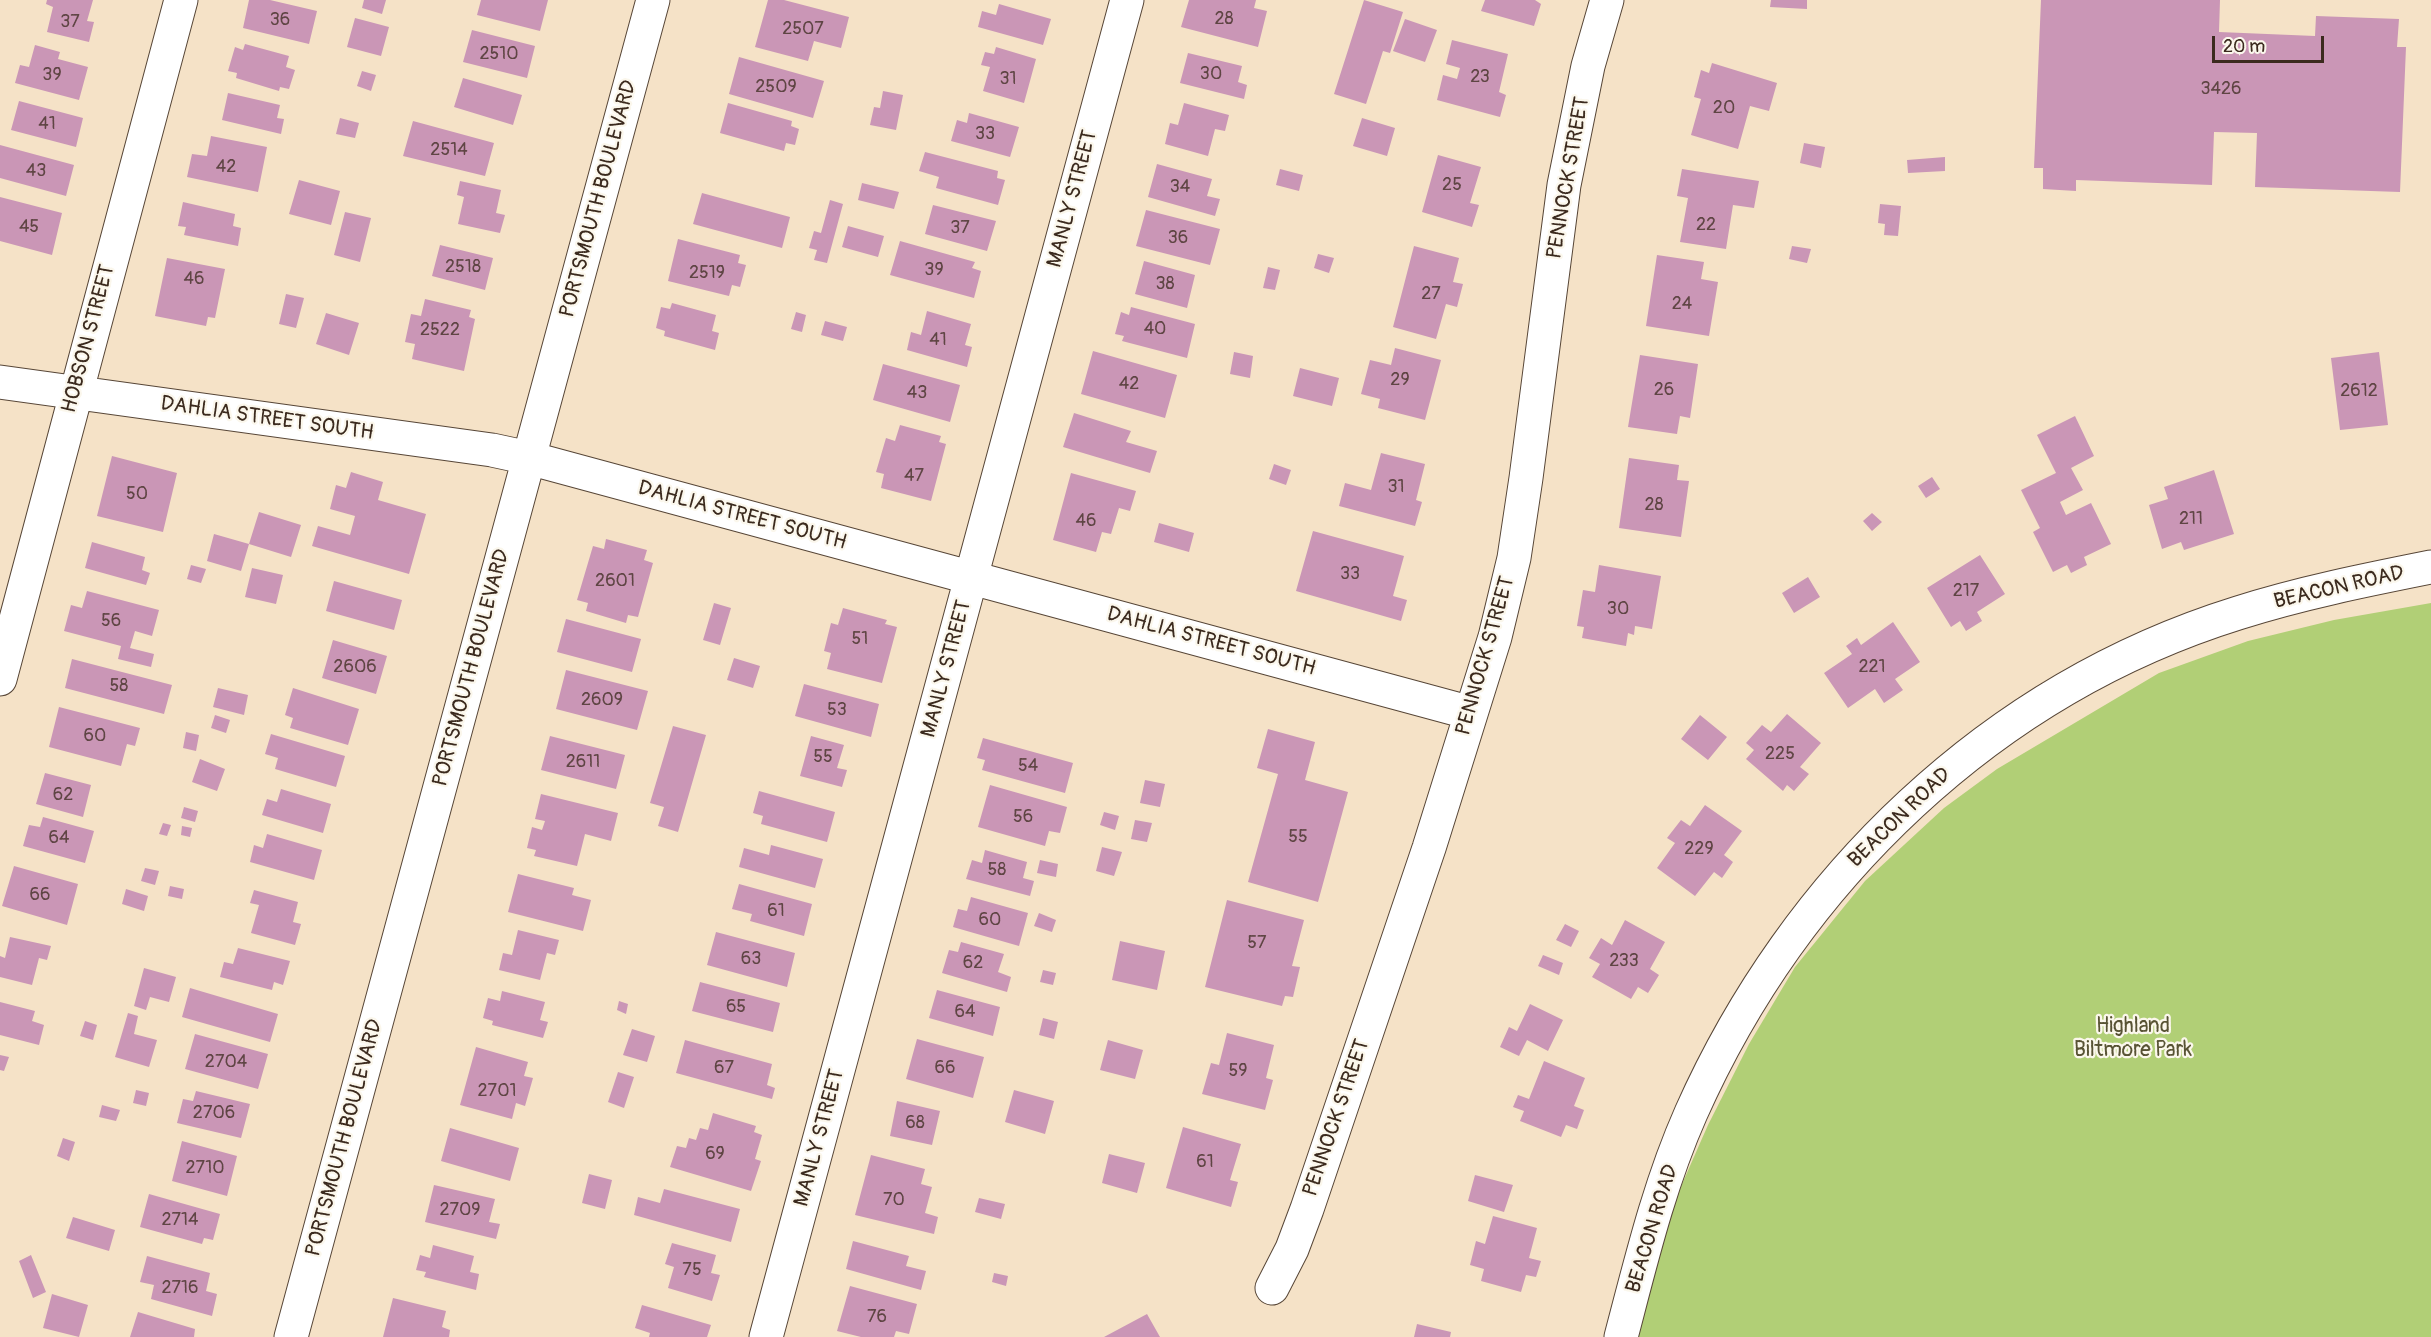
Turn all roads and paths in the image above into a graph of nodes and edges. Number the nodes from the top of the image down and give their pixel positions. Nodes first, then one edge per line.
1 (181, 0) edge
2 (653, 0) edge
3 (1127, 0) edge
4 (1607, 0) edge
5 (0, 382) edge
6 (75, 391) junction
7 (529, 458) junction
8 (2431, 567) edge
9 (972, 578) junction
10 (0, 678) edge
11 (1471, 713) junction
12 (1272, 1288) dead end
13 (291, 1337) edge
14 (765, 1337) edge
15 (1621, 1337) edge

1 - 6 street, HOBSON STREET
2 - 7 street, PORTSMOUTH BOULEVARD
3 - 9 street, MANLY STREET
4 - 11 street, PENNOCK STREET
5 - 6 street, DAHLIA STREET SOUTH
6 - 7 street, DAHLIA STREET SOUTH
6 - 10 street, HOBSON STREET
7 - 9 street, DAHLIA STREET SOUTH
7 - 13 street, PORTSMOUTH BOULEVARD
8 - 15 street, BEACON ROAD
9 - 11 street, DAHLIA STREET SOUTH
9 - 14 street, MANLY STREET
11 - 12 street, PENNOCK STREET

